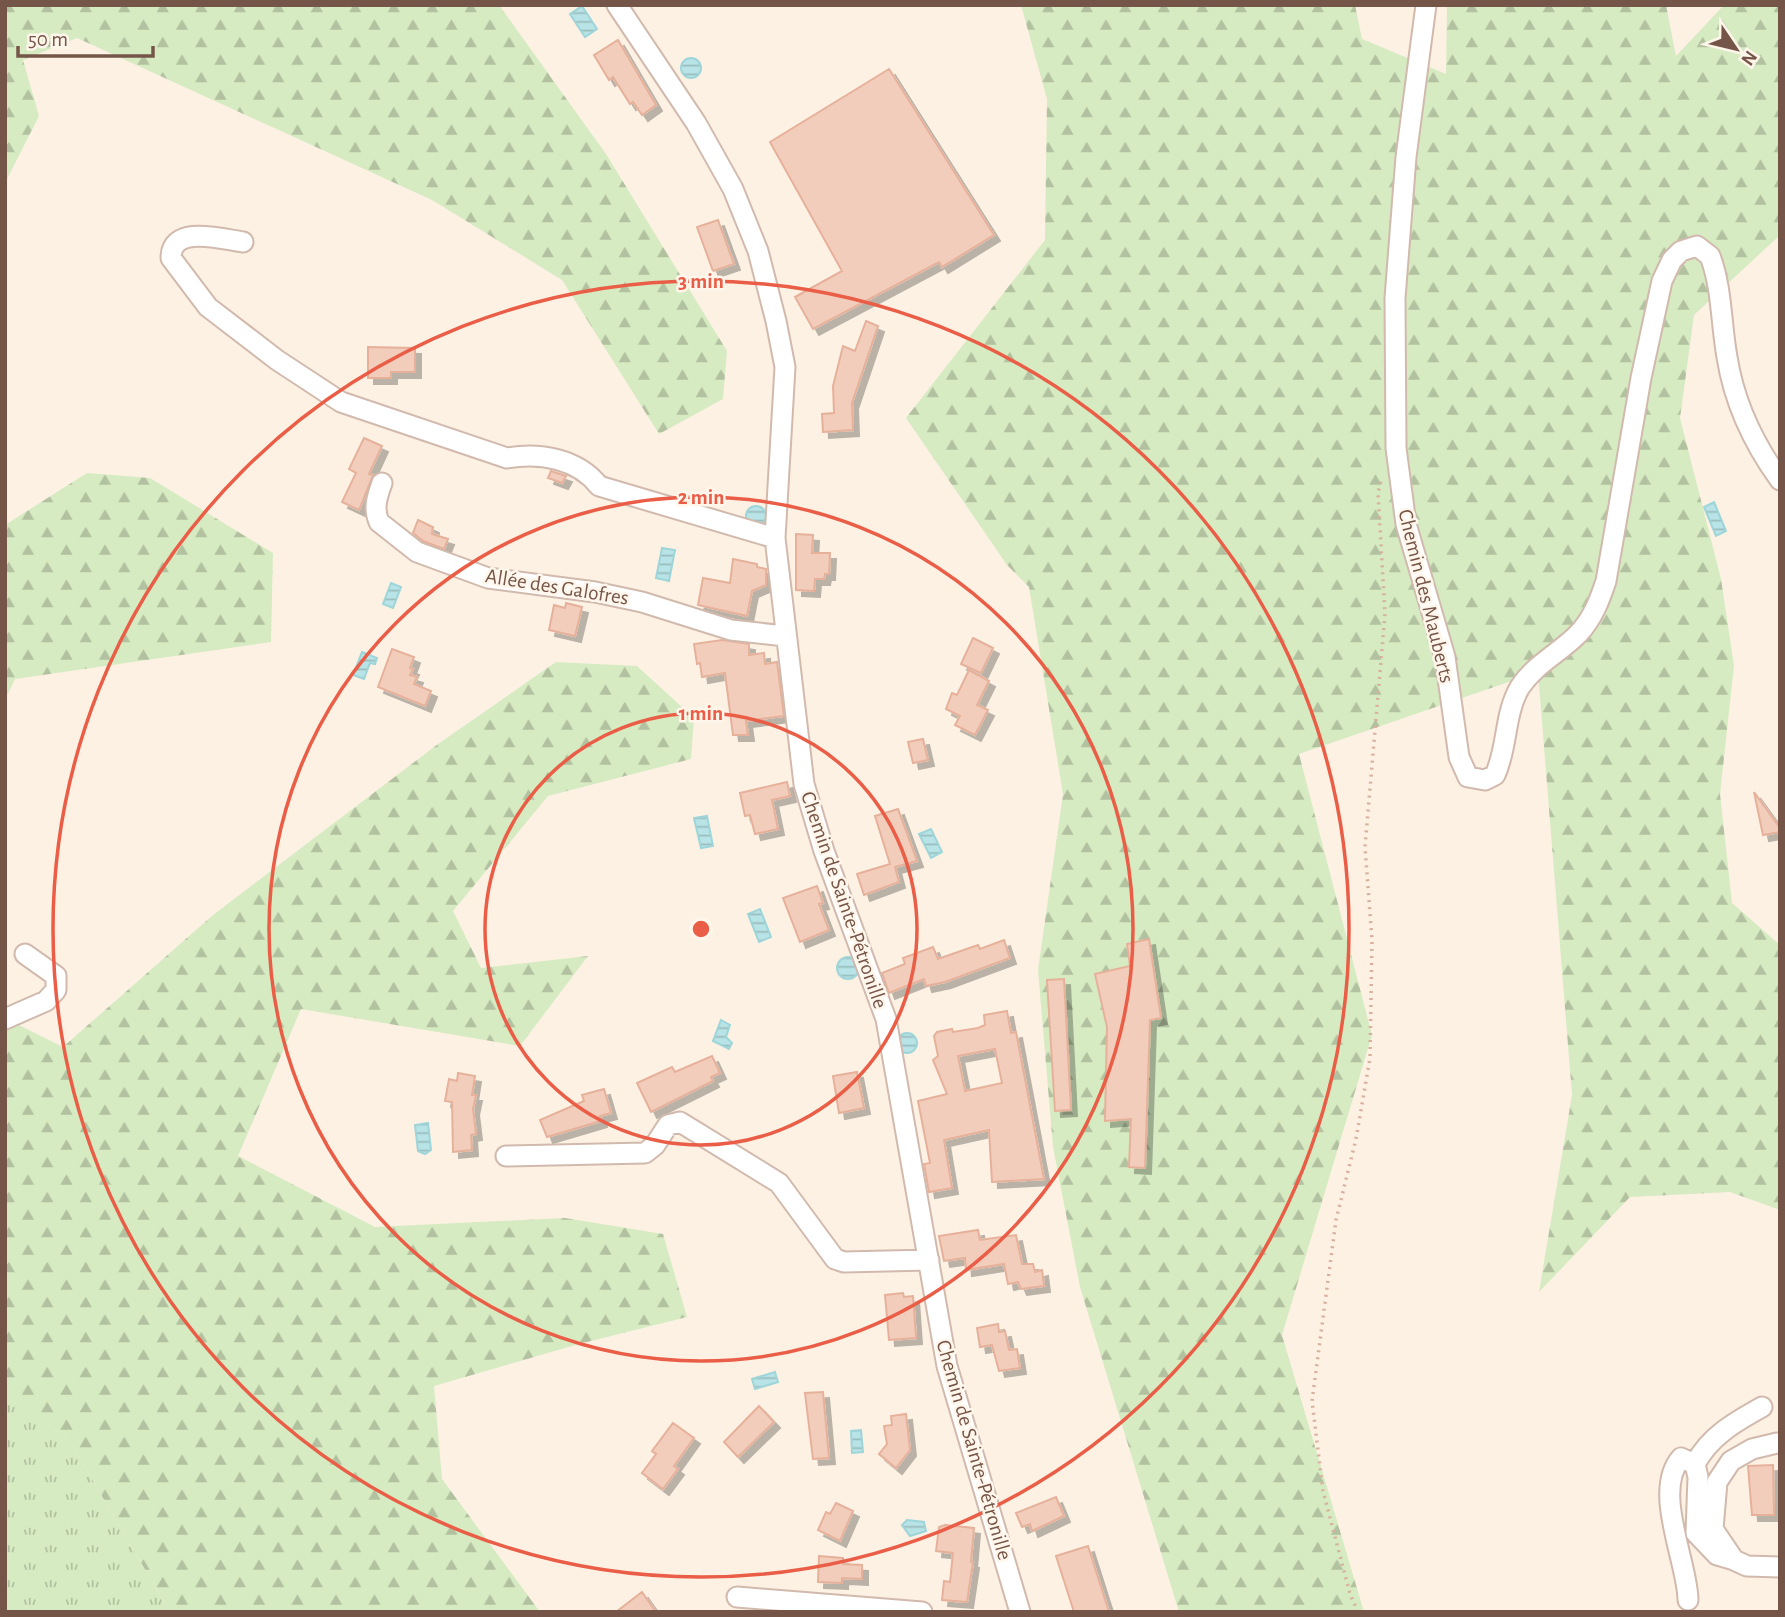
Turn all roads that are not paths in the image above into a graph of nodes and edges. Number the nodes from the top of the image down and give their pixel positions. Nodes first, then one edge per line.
1 (617, 5) edge
2 (1426, 5) edge
3 (243, 242) dead end
4 (1780, 480) edge
5 (382, 483) dead end
6 (775, 538) junction
7 (785, 636) junction
8 (26, 954) dead end
9 (5, 1019) edge
10 (506, 1156) dead end
11 (929, 1260) junction
12 (1762, 1407) dead end
13 (1743, 1418) junction
14 (1777, 1443) dead end
15 (1695, 1464) junction
16 (1724, 1472) junction
17 (1741, 1563) junction
18 (1780, 1567) edge
19 (737, 1597) dead end
20 (1688, 1600) dead end
21 (922, 1612) edge
22 (1020, 1612) edge

1 - 6 street, Chemin de Sainte-Pétronille
2 - 4 street, Chemin des Mauberts
3 - 6 street
5 - 7 street, Allée des Galofres
6 - 7 street, Chemin de Sainte-Pétronille
7 - 11 street, Chemin de Sainte-Pétronille
8 - 9 street
10 - 11 street
11 - 22 street, Chemin de Sainte-Pétronille
12 - 13 street
13 - 15 street
13 - 16 street
14 - 16 street
15 - 17 street
15 - 20 street
16 - 17 street
17 - 18 street
19 - 21 street

